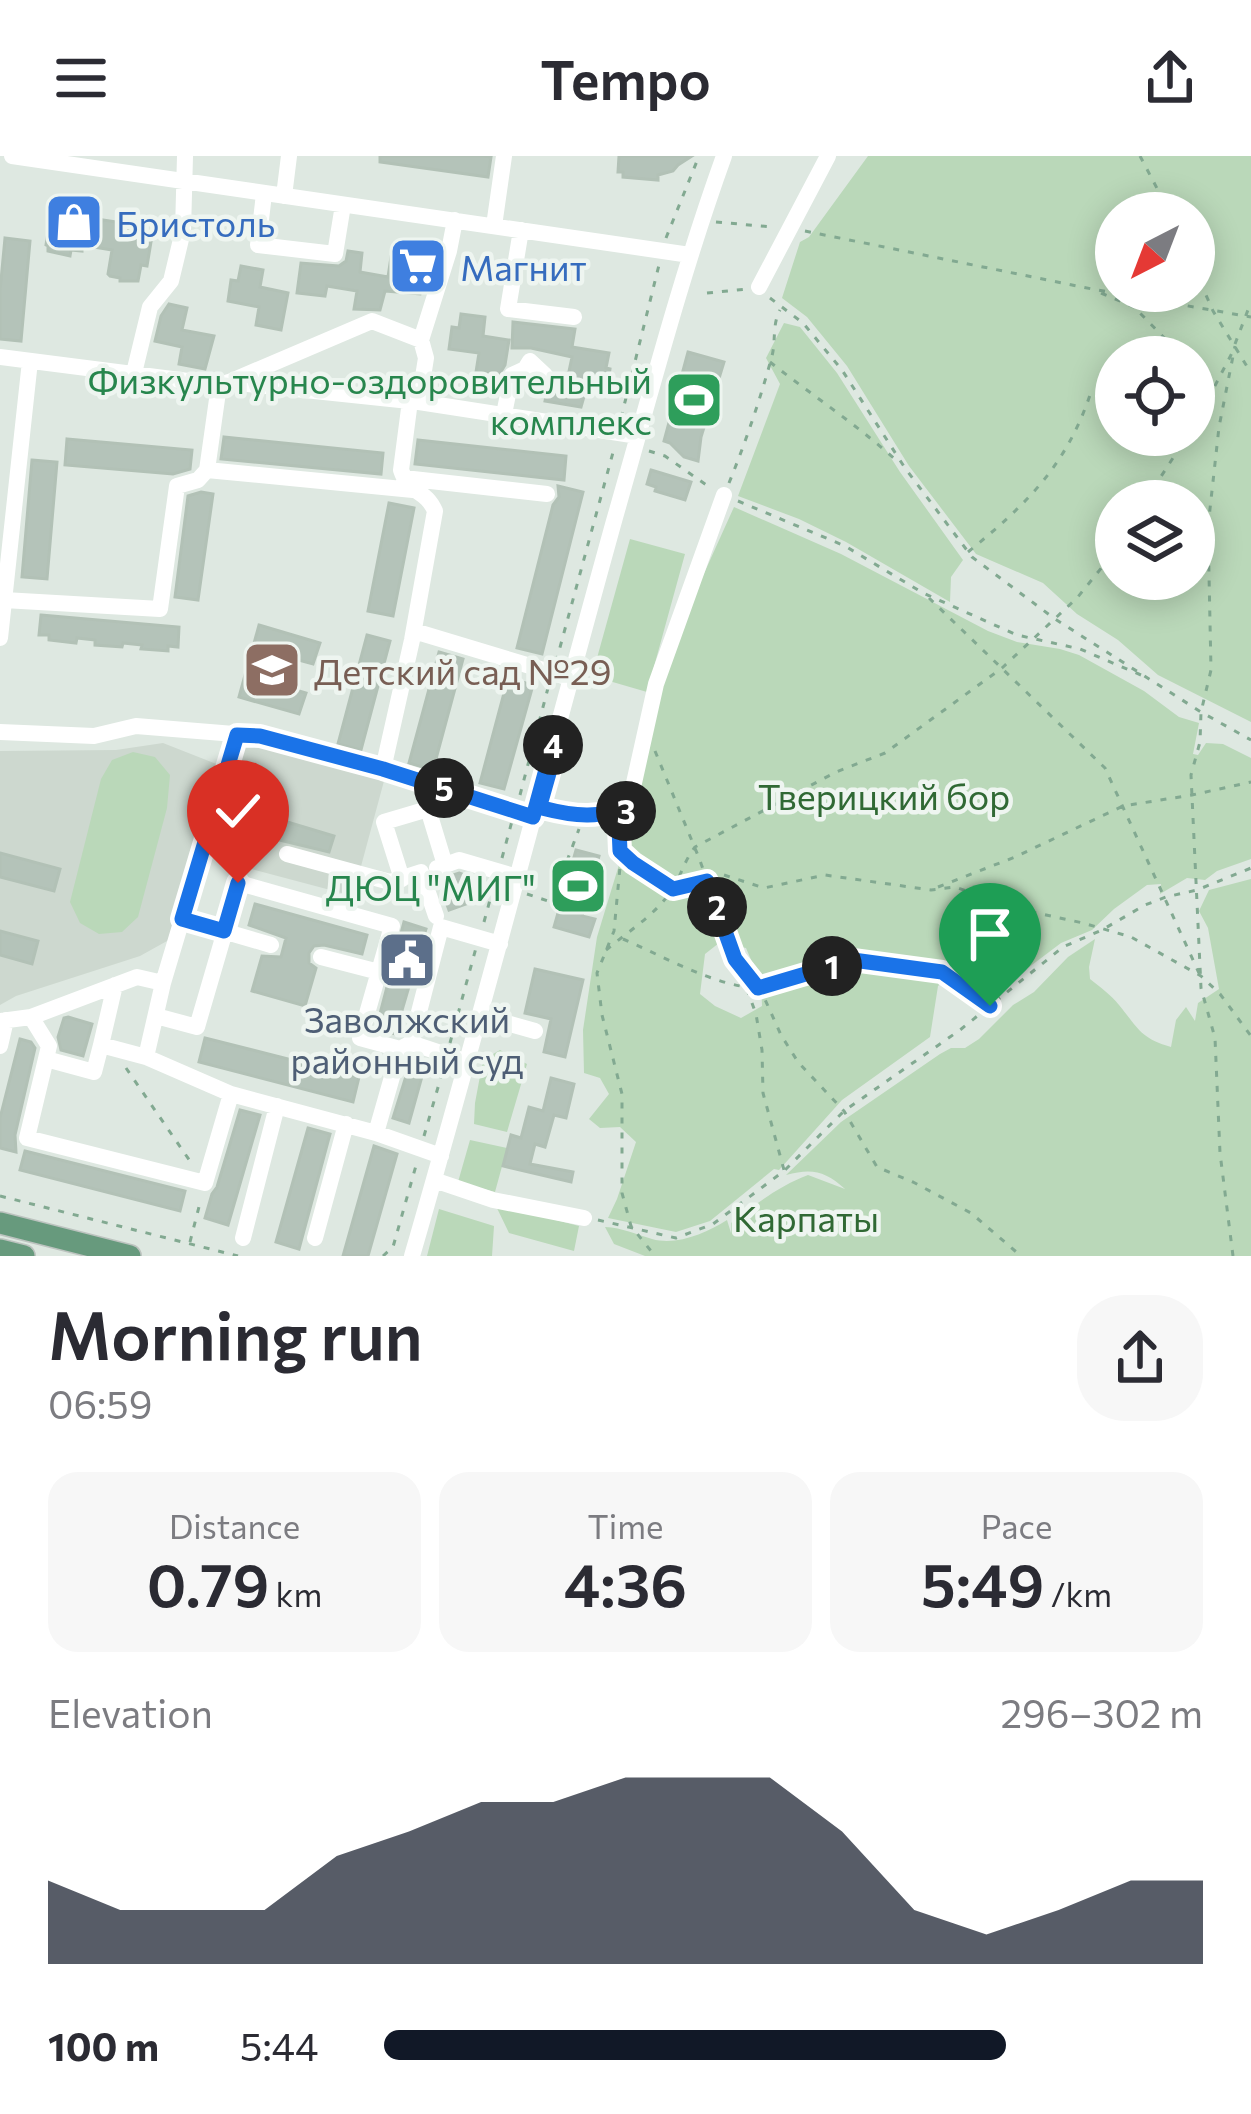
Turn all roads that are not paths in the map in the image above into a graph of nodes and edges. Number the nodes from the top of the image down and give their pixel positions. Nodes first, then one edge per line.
1 (13, 156) edge
2 (185, 156) edge
3 (289, 156) edge
4 (504, 156) edge
5 (724, 156) edge
6 (829, 156) edge
7 (183, 181) junction
8 (264, 194) junction
9 (284, 196) junction
10 (343, 205) junction
11 (455, 220) junction
12 (494, 226) junction
13 (521, 230) junction
14 (690, 255) junction
15 (759, 287) road end
16 (574, 317) dead end
17 (421, 340) junction
18 (0, 357) edge
19 (30, 361) junction
20 (134, 373) junction
21 (545, 375) dead end
22 (224, 383) junction
23 (415, 402) junction
24 (505, 414) junction
25 (643, 443) junction
26 (207, 470) junction
27 (8, 482) edge
28 (408, 484) junction
29 (547, 494) dead end
30 (724, 495) road end
31 (5, 543) edge
32 (4, 600) junction
33 (413, 631) junction
34 (0, 638) edge
35 (562, 676) junction
36 (0, 732) edge
37 (237, 735) junction
38 (553, 744) junction
39 (383, 769) junction
40 (524, 814) junction
41 (287, 854) dead end
42 (446, 865) junction
43 (422, 872) junction
44 (402, 879) junction
45 (515, 884) junction
46 (182, 919) junction
47 (433, 919) junction
48 (224, 931) junction
49 (500, 944) junction
50 (271, 945) dead end
51 (320, 957) dead end
52 (379, 973) junction
53 (163, 983) junction
54 (115, 985) junction
55 (156, 1016) junction
56 (31, 1017) junction
57 (496, 1020) dead end
58 (3, 1021) edge
59 (535, 1030) dead end
60 (0, 1046) edge
61 (406, 1046) junction
62 (106, 1047) junction
63 (146, 1057) junction
64 (46, 1059) junction
65 (468, 1061) junction
66 (231, 1094) junction
67 (277, 1106) junction
68 (346, 1124) junction
69 (376, 1133) junction
70 (441, 1156) junction
71 (434, 1180) junction
72 (584, 1218) road end
73 (0, 1223) edge
74 (315, 1238) dead end
75 (240, 1247) edge
76 (0, 1250) edge
77 (23, 1256) edge
78 (130, 1256) edge
79 (412, 1256) edge

1 - 7 street
2 - 7 street
3 - 9 street
4 - 12 street
5 - 14 street
6 - 15 street
7 - 8 street
7 - 20 street
8 - 9 street
8 - 10 street
9 - 10 street
10 - 11 street
11 - 12 street
11 - 17 street
12 - 13 street
13 - 14 street
13 - 16 street
14 - 25 street
17 - 22 street
17 - 23 street
18 - 19 street
19 - 20 street
19 - 27 street
20 - 22 street
21 - 24 street
22 - 23 street
22 - 26 street
23 - 24 street
23 - 28 street
24 - 25 street
25 - 35 street
26 - 28 street
26 - 32 street
27 - 31 street
28 - 29 street
28 - 33 street
30 - 38 street
31 - 32 street
32 - 34 street
33 - 35 street
33 - 39 street
35 - 38 street
36 - 37 street
37 - 39 street
37 - 46 street
38 - 40 street
39 - 40 street
40 - 45 street
41 - 44 street
42 - 43 street
42 - 44 street
42 - 45 street
43 - 44 street
43 - 47 street
45 - 49 street
46 - 48 street
46 - 53 street
47 - 49 street
47 - 61 street
48 - 50 street
48 - 52 street
48 - 55 street
49 - 65 street
51 - 52 street
52 - 61 street
53 - 54 street
53 - 55 street
54 - 56 street
54 - 62 street
55 - 63 street
56 - 58 street
56 - 64 street
57 - 59 street
58 - 60 street
61 - 65 street
61 - 69 street
62 - 63 street
62 - 64 street
63 - 66 street
64 - 66 street
65 - 70 street
66 - 67 street
67 - 68 street
67 - 75 street
68 - 69 street
68 - 74 street
69 - 70 street
70 - 71 street
71 - 72 street
71 - 79 street
73 - 78 main road
76 - 77 main road

